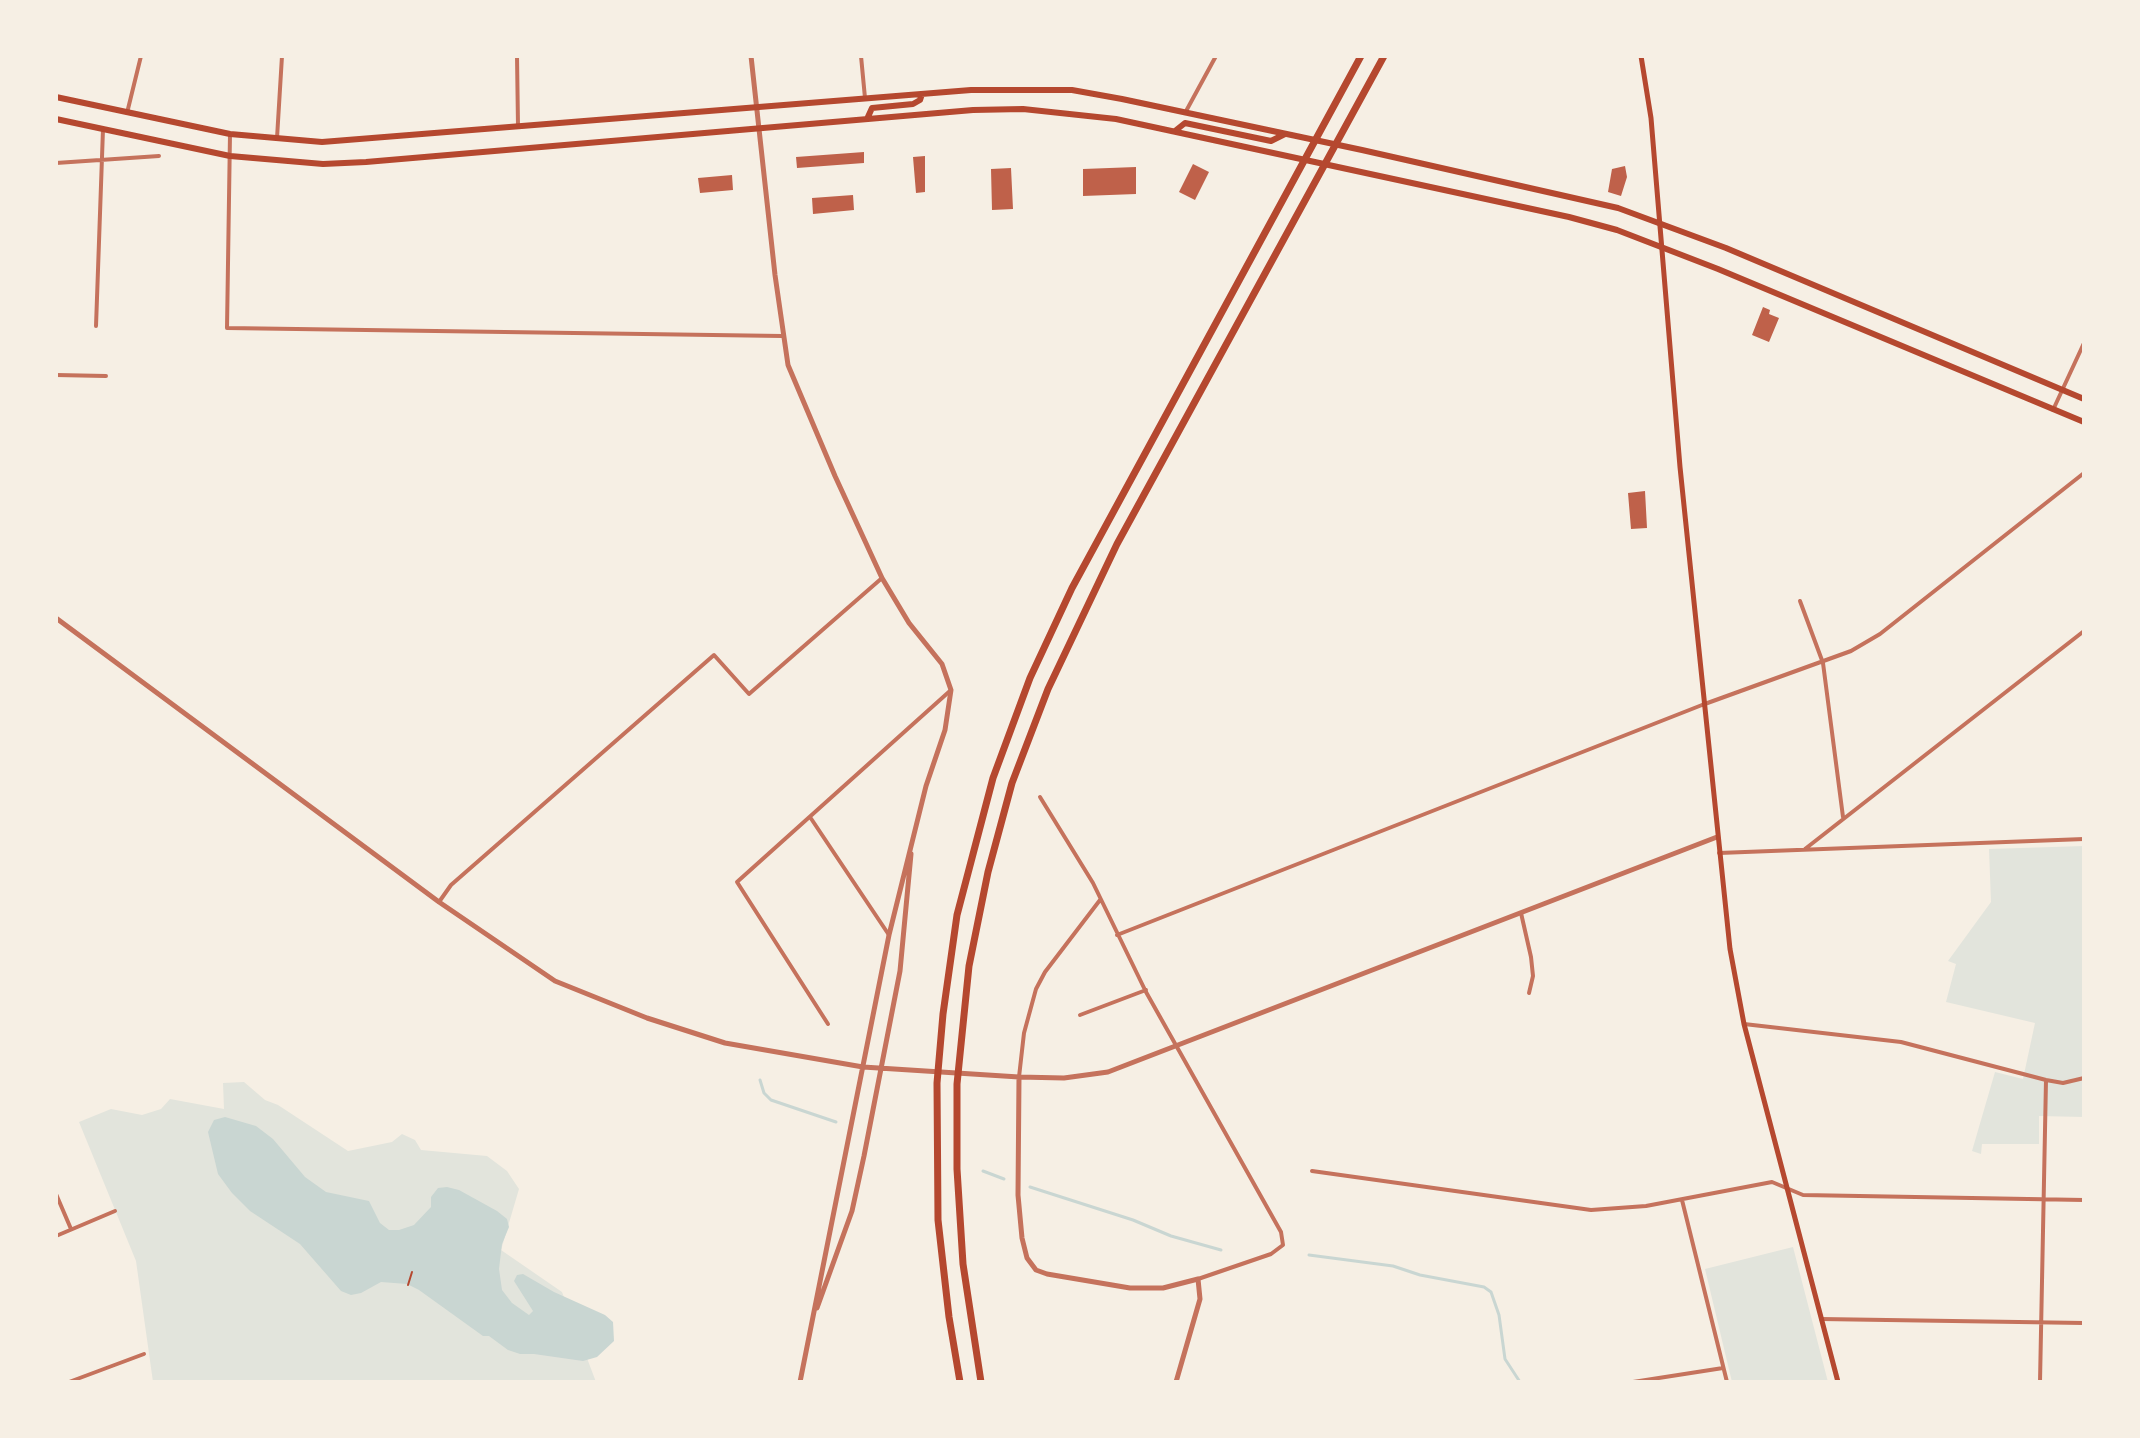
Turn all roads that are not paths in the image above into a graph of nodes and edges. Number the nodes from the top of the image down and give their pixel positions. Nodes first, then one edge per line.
1 (141, 56) edge
2 (282, 56) edge
3 (517, 56) edge
4 (751, 56) edge
5 (861, 56) edge
6 (1216, 56) edge
7 (1361, 56) edge
8 (1384, 56) edge
9 (1641, 56) edge
10 (922, 94) junction
11 (56, 97) edge
12 (865, 98) junction
13 (757, 107) junction
14 (127, 113) junction
15 (1185, 113) junction
16 (56, 119) edge
17 (867, 119) junction
18 (518, 128) junction
19 (759, 128) junction
20 (103, 129) junction
21 (1175, 131) junction
22 (230, 134) junction
23 (1285, 134) junction
24 (276, 140) junction
25 (159, 156) dead end
26 (230, 156) junction
27 (102, 160) junction
28 (56, 163) edge
29 (1658, 222) junction
30 (1660, 246) junction
31 (96, 326) dead end
32 (782, 336) junction
33 (2084, 343) edge
34 (56, 375) edge
35 (106, 376) dead end
36 (2062, 390) junction
37 (2084, 399) edge
38 (2053, 410) junction
39 (2084, 422) edge
40 (2084, 473) edge
41 (882, 578) junction
42 (1800, 601) dead end
43 (56, 618) edge
44 (2084, 631) edge
45 (1823, 663) junction
46 (951, 690) junction
47 (1702, 705) junction
48 (1040, 797) dead end
49 (810, 816) junction
50 (1844, 818) junction
51 (913, 836) junction
52 (1717, 837) junction
53 (2084, 839) edge
54 (1803, 850) junction
55 (1719, 853) junction
56 (1100, 900) junction
57 (439, 902) junction
58 (1521, 912) junction
59 (889, 935) junction
60 (1117, 935) junction
61 (1146, 990) junction
62 (1529, 993) dead end
63 (1080, 1015) dead end
64 (828, 1024) dead end
65 (1744, 1024) junction
66 (1177, 1046) junction
67 (863, 1067) junction
68 (881, 1068) junction
69 (1019, 1077) junction
70 (2084, 1078) edge
71 (2046, 1080) junction
72 (1312, 1171) dead end
73 (1787, 1189) junction
74 (56, 1194) edge
75 (2043, 1199) junction
76 (1682, 1200) junction
77 (2084, 1200) edge
78 (115, 1211) dead end
79 (71, 1230) junction
80 (56, 1236) edge
81 (1198, 1279) junction
82 (1821, 1319) junction
83 (812, 1320) junction
84 (2041, 1323) junction
85 (2084, 1323) edge
86 (144, 1354) dead end
87 (1723, 1368) junction
88 (69, 1382) edge
89 (800, 1382) edge
90 (960, 1382) edge
91 (981, 1382) edge
92 (1176, 1382) edge
93 (1633, 1382) edge
94 (1727, 1382) edge
95 (1838, 1382) edge
96 (2040, 1382) edge

1 - 14 street
2 - 24 street
3 - 18 street
4 - 13 street
5 - 12 street
6 - 15 street
7 - 90 highway
8 - 91 highway
9 - 29 main road
10 - 12 main road
10 - 15 main road
10 - 17 main road
11 - 14 main road
12 - 13 main road
13 - 18 main road
13 - 19 street
14 - 22 main road
15 - 23 main road
16 - 20 main road
17 - 19 main road
17 - 21 main road
18 - 24 main road
19 - 26 main road
19 - 32 street
20 - 26 main road
20 - 27 street
21 - 23 main road
21 - 30 main road
22 - 24 main road
22 - 26 street
23 - 29 main road
25 - 27 street
26 - 32 street
27 - 28 street
27 - 31 street
29 - 30 main road
29 - 36 main road
30 - 38 main road
30 - 47 main road
32 - 41 street
33 - 36 street
34 - 35 street
36 - 37 main road
36 - 38 street
38 - 39 main road
40 - 45 street
41 - 46 street
41 - 57 street
42 - 45 street
43 - 57 street
44 - 50 street
45 - 47 street
45 - 50 street
46 - 49 street
46 - 51 street
47 - 52 main road
47 - 60 street
48 - 56 street
49 - 59 street
49 - 64 street
50 - 54 street
51 - 59 street
51 - 68 street
52 - 55 main road
52 - 58 street
53 - 54 street
54 - 55 street
55 - 65 main road
56 - 60 street
56 - 69 street
57 - 67 street
58 - 62 street
58 - 66 street
59 - 67 street
60 - 61 street
61 - 63 street
61 - 66 street
65 - 71 street
65 - 73 main road
66 - 69 street
66 - 81 street
67 - 68 street
67 - 83 street
68 - 69 street
68 - 83 street
69 - 81 street
70 - 71 street
71 - 75 street
72 - 76 street
73 - 75 street
73 - 76 street
73 - 82 main road
74 - 79 street
75 - 77 street
75 - 84 street
76 - 87 street
78 - 79 street
79 - 80 street
81 - 92 street
82 - 84 street
82 - 95 main road
83 - 89 street
84 - 85 street
84 - 96 street
86 - 88 street
87 - 93 street
87 - 94 street

